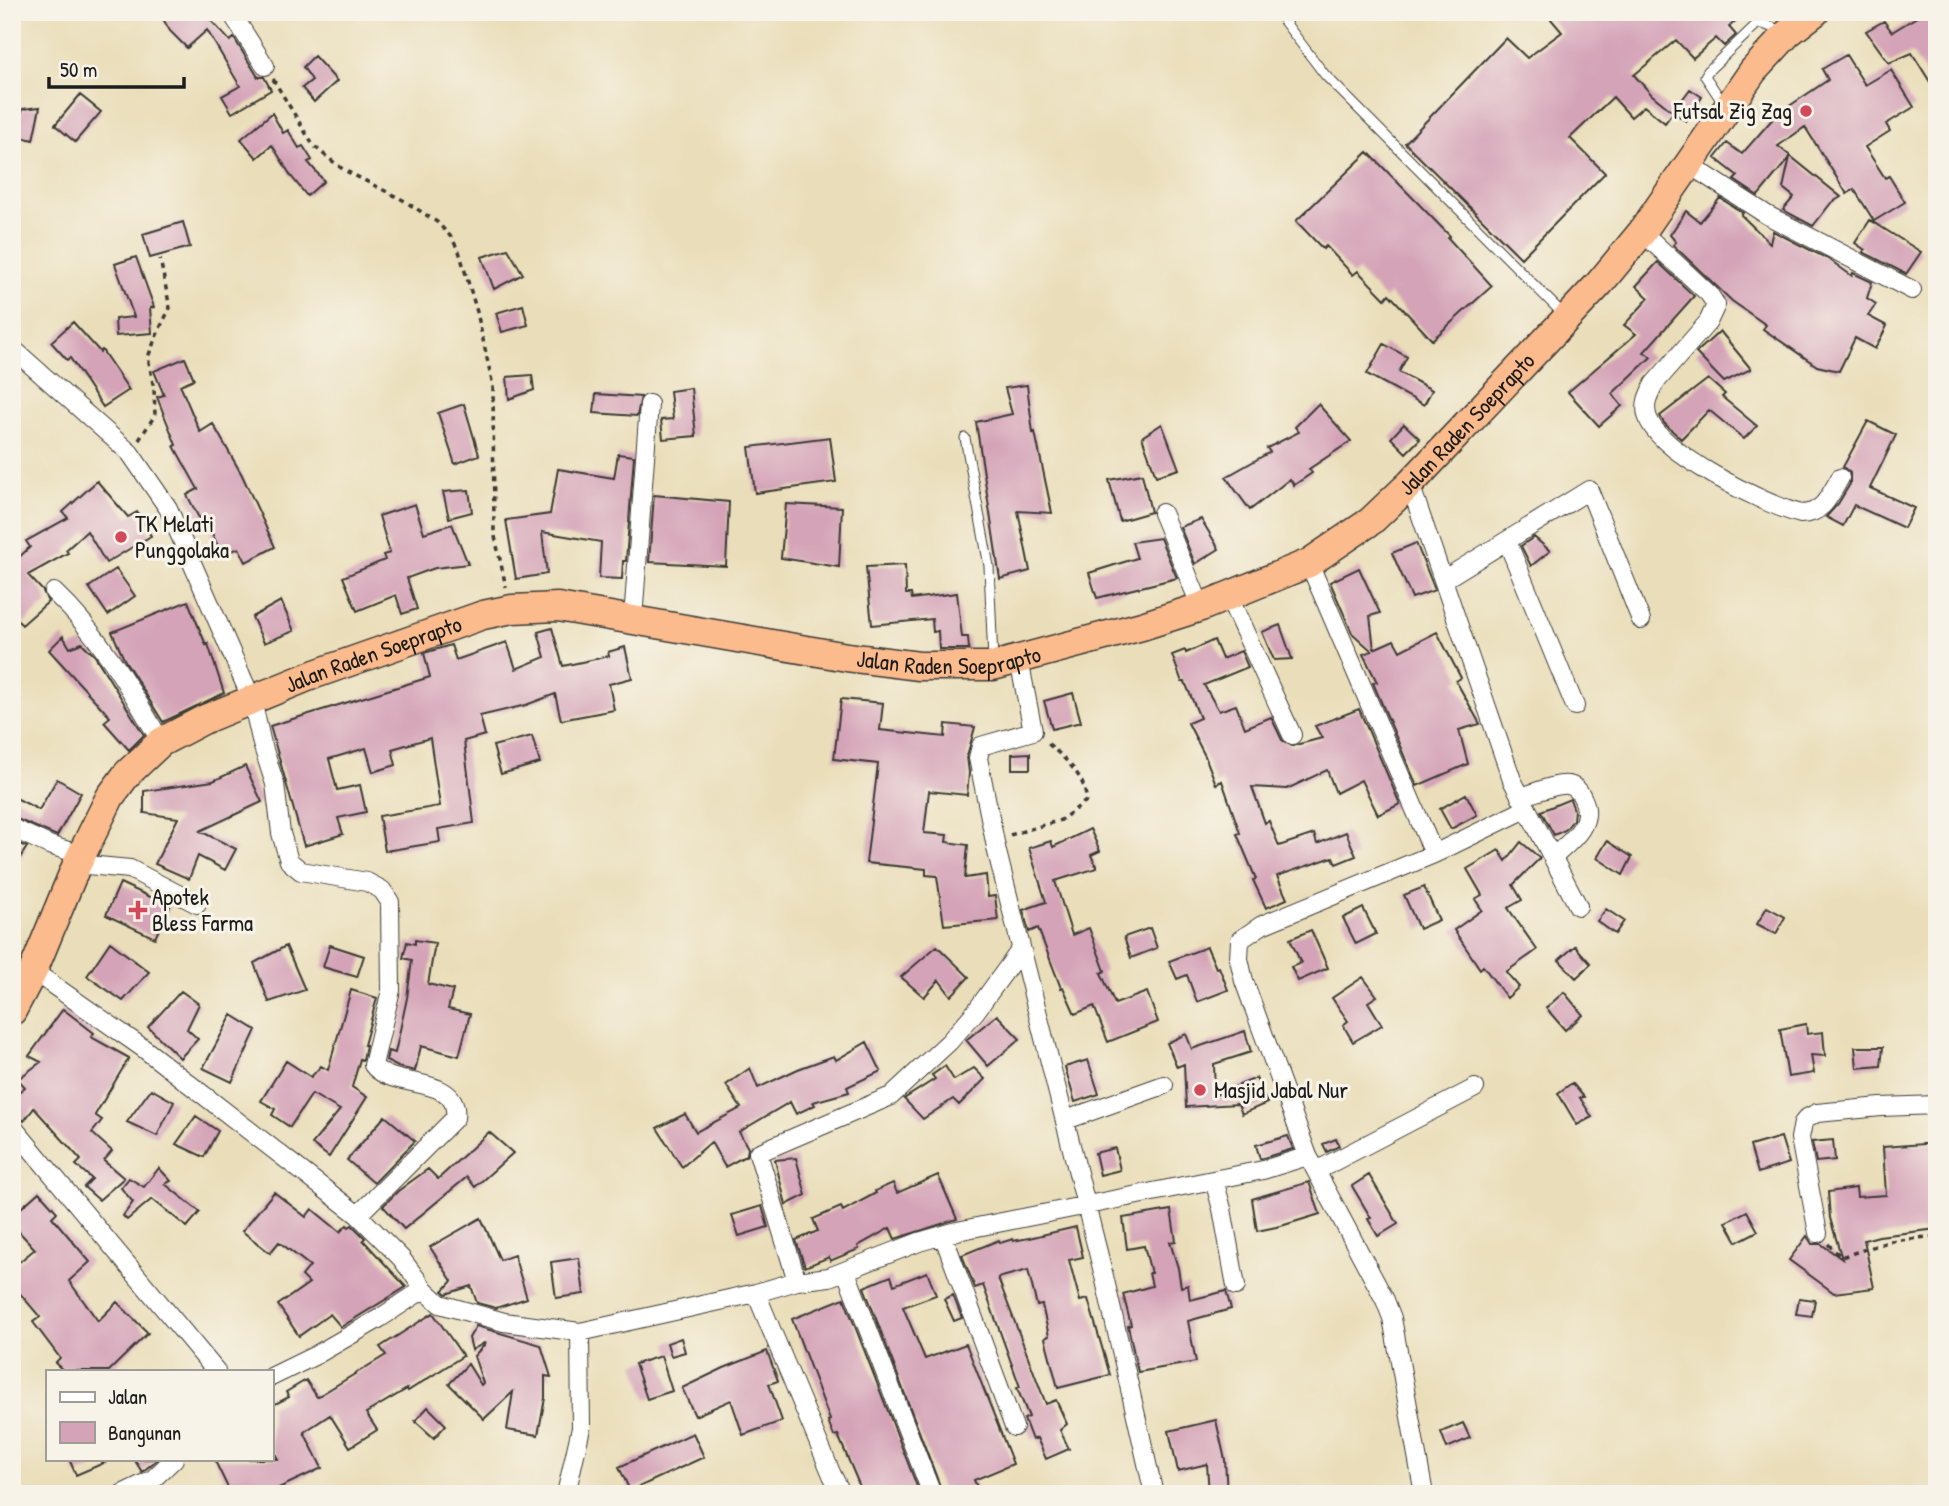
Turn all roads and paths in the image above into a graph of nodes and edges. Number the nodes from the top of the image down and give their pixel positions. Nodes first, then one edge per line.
1 (231, 12) edge
2 (1277, 12) edge
3 (1815, 12) edge
4 (265, 66) joint
5 (1690, 165) junction
6 (1642, 232) junction
7 (160, 259) dead end
8 (1912, 290) dead end
9 (1567, 318) junction
10 (12, 348) edge
11 (649, 404) dead end
12 (965, 438) dead end
13 (131, 453) junction
14 (1840, 478) dead end
15 (1410, 484) junction
16 (1162, 513) dead end
17 (1507, 541) junction
18 (1309, 563) junction
19 (1443, 580) junction
20 (54, 592) dead end
21 (1228, 595) junction
22 (1201, 607) junction
23 (512, 609) junction
24 (633, 619) junction
25 (1641, 620) dead end
26 (1006, 663) junction
27 (252, 700) junction
28 (1575, 706) dead end
29 (1292, 735) dead end
30 (161, 743) junction
31 (1058, 751) dead end
32 (1523, 803) junction
33 (12, 828) edge
34 (995, 840) junction
35 (1434, 854) junction
36 (1553, 857) junction
37 (80, 859) junction
38 (197, 904) dead end
39 (1578, 906) dead end
40 (1021, 949) junction
41 (33, 971) junction
42 (12, 1011) edge
43 (1164, 1085) dead end
44 (1475, 1088) dead end
45 (1937, 1105) edge
46 (1066, 1120) junction
47 (12, 1126) edge
48 (1312, 1164) junction
49 (1214, 1180) junction
50 (1085, 1205) junction
51 (358, 1215) junction
52 (1818, 1233) joint
53 (943, 1235) junction
54 (1937, 1236) edge
55 (846, 1272) junction
56 (797, 1281) junction
57 (1236, 1286) dead end
58 (424, 1289) junction
59 (756, 1293) junction
60 (580, 1332) junction
61 (215, 1370) edge
62 (273, 1376) edge
63 (1014, 1427) dead end
64 (173, 1460) edge
65 (122, 1494) edge
66 (566, 1494) edge
67 (842, 1494) edge
68 (932, 1494) edge
69 (1154, 1494) edge
70 (1424, 1494) edge

1 - 4 street
2 - 9 lane
3 - 5 highway, Jalan Raden Soeprapto
4 - 23 path
5 - 6 highway, Jalan Raden Soeprapto
5 - 8 street
6 - 9 highway, Jalan Raden Soeprapto
6 - 14 street
7 - 13 path
9 - 15 highway, Jalan Raden Soeprapto
10 - 13 street
11 - 24 street
12 - 26 lane
13 - 27 street
15 - 18 highway, Jalan Raden Soeprapto
15 - 19 street
16 - 22 street
17 - 19 street
17 - 25 street
17 - 28 street
18 - 21 highway, Jalan Raden Soeprapto
18 - 35 street
19 - 32 street
20 - 30 street
21 - 22 highway, Jalan Raden Soeprapto
21 - 29 street
22 - 26 highway, Jalan Raden Soeprapto
23 - 24 highway, Jalan Raden Soeprapto
23 - 27 highway, Jalan Raden Soeprapto
24 - 26 highway, Jalan Raden Soeprapto
26 - 34 street
27 - 30 highway, Jalan Raden Soeprapto
27 - 51 street
30 - 37 highway, Jalan Raden Soeprapto
31 - 34 path
32 - 35 street
32 - 36 street
32 - 36 street
33 - 37 street
34 - 40 street
35 - 48 street
36 - 39 street
37 - 38 street
37 - 41 highway, Jalan Raden Soeprapto
40 - 46 street
40 - 56 street
41 - 42 highway, Jalan Raden Soeprapto
41 - 51 street
43 - 46 street
44 - 48 street
45 - 52 street
46 - 50 street
47 - 61 street
48 - 49 street
48 - 70 street
49 - 50 street
49 - 57 street
50 - 53 street
50 - 69 street
51 - 58 street
52 - 54 path
53 - 55 street
53 - 63 street
55 - 56 street
55 - 68 street
56 - 59 street
58 - 60 street
58 - 62 street
59 - 60 street
59 - 67 street
60 - 66 street
64 - 65 street

